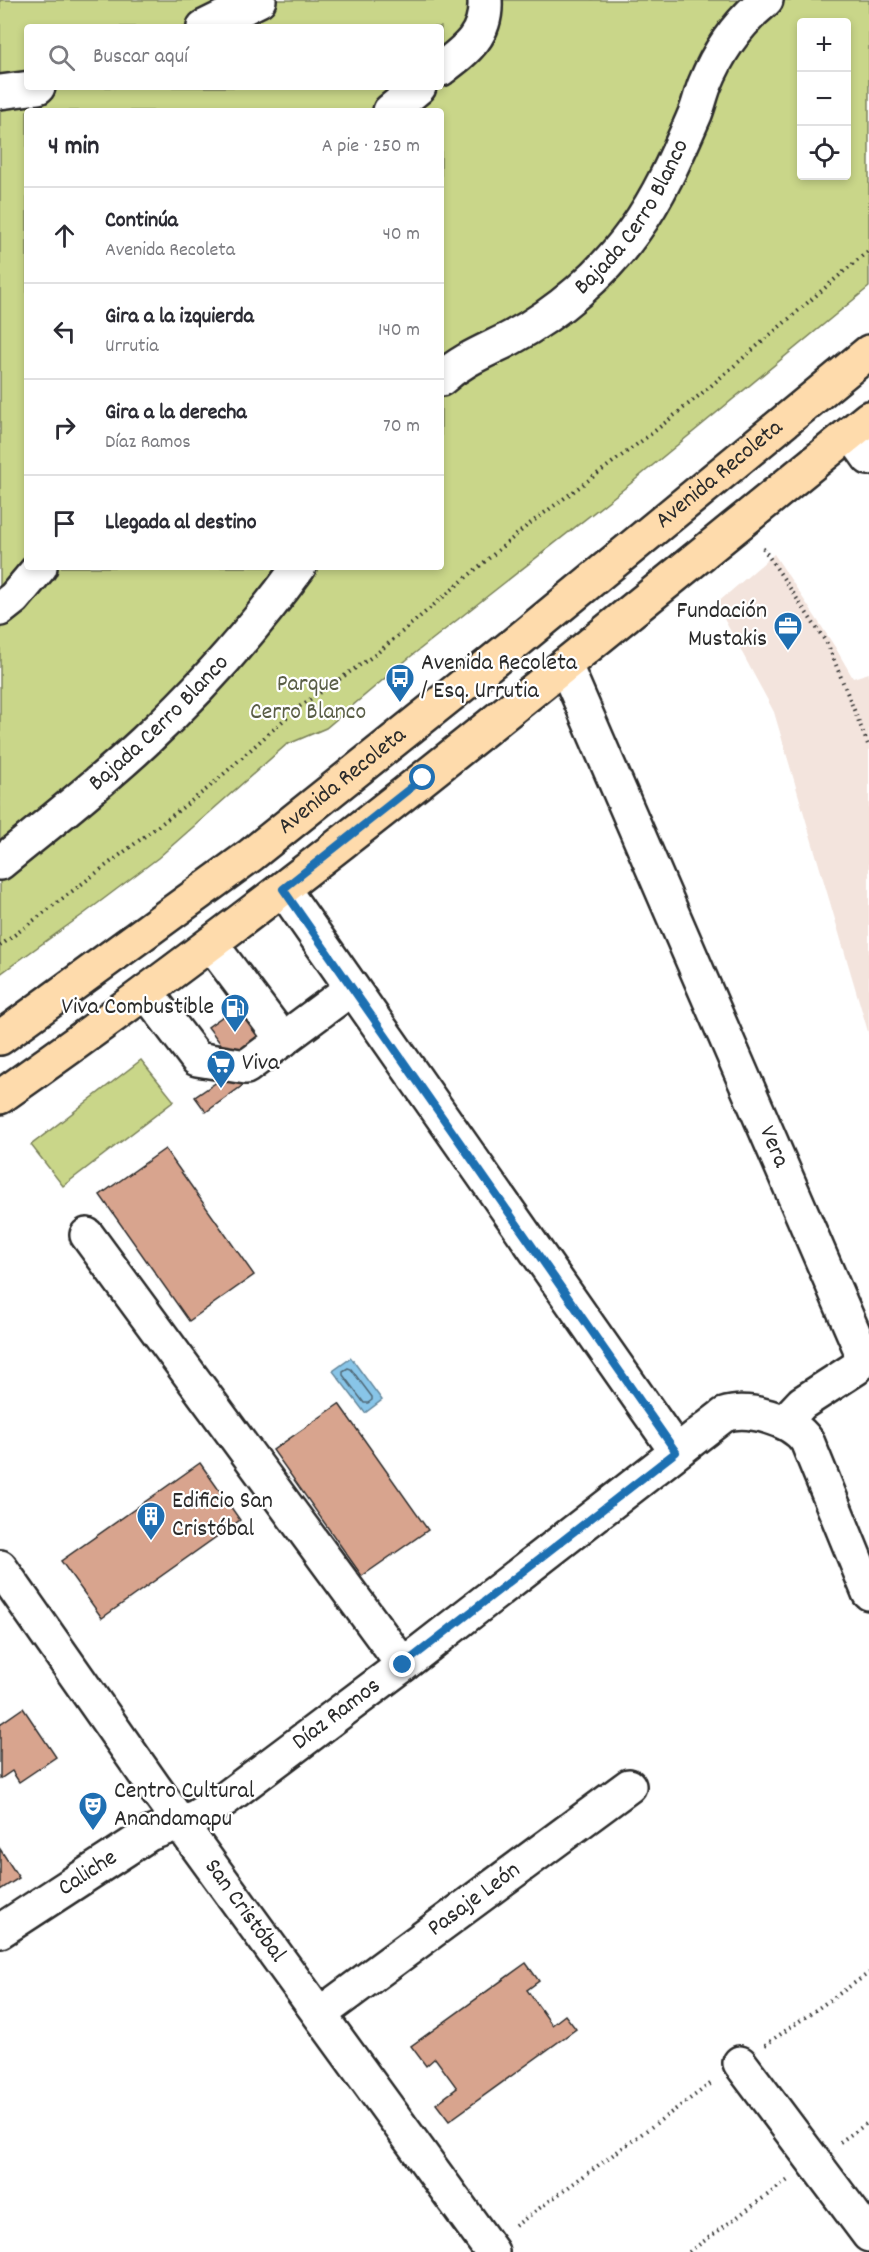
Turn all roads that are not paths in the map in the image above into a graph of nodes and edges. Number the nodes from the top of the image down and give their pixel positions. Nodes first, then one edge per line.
1 (259, 0) edge
2 (485, 0) edge
3 (766, 0) edge
4 (210, 24) edge
5 (444, 67) edge
6 (24, 89) edge
7 (415, 90) edge
8 (0, 92) edge
9 (394, 108) edge
10 (869, 352) edge
11 (842, 375) junction
12 (444, 377) edge
13 (863, 436) edge
14 (37, 570) edge
15 (297, 570) edge
16 (0, 609) edge
17 (565, 665) junction
18 (280, 831) junction
19 (0, 863) edge
20 (283, 889) junction
21 (211, 944) junction
22 (352, 988) junction
23 (146, 993) junction
24 (0, 1038) edge
25 (283, 1040) junction
26 (0, 1097) edge
27 (87, 1234) dead end
28 (784, 1422) junction
29 (676, 1452) junction
30 (0, 1567) edge
31 (869, 1593) edge
32 (403, 1665) junction
33 (629, 1786) dead end
34 (180, 1822) junction
35 (0, 1931) edge
36 (320, 2014) junction
37 (740, 2063) road end
38 (869, 2235) edge
39 (490, 2249) edge

1 - 4 street
2 - 5 street
3 - 12 street, Bajada Cerro Blanco
6 - 8 street
7 - 9 street
10 - 11 main road, Avenida Recoleta
11 - 13 main road
11 - 18 main road, Avenida Recoleta
13 - 17 main road, Avenida Recoleta
14 - 16 street
15 - 19 street, Bajada Cerro Blanco
17 - 20 main road, Avenida Recoleta
17 - 28 street, Vera
18 - 20 main road
18 - 24 main road, Avenida Recoleta
20 - 21 main road, Avenida Recoleta
20 - 22 street
21 - 23 main road, Avenida Recoleta
21 - 25 street
22 - 25 street
22 - 29 street
23 - 25 street
23 - 26 main road, Avenida Recoleta
27 - 32 street
28 - 29 street, Díaz Ramos
28 - 31 street
29 - 32 street, Díaz Ramos
30 - 34 street, San Cristóbal
32 - 34 street, Díaz Ramos
33 - 36 street, Pasaje León
34 - 35 street, Caliche
34 - 36 street, San Cristóbal
36 - 39 street, San Cristóbal
37 - 38 street

